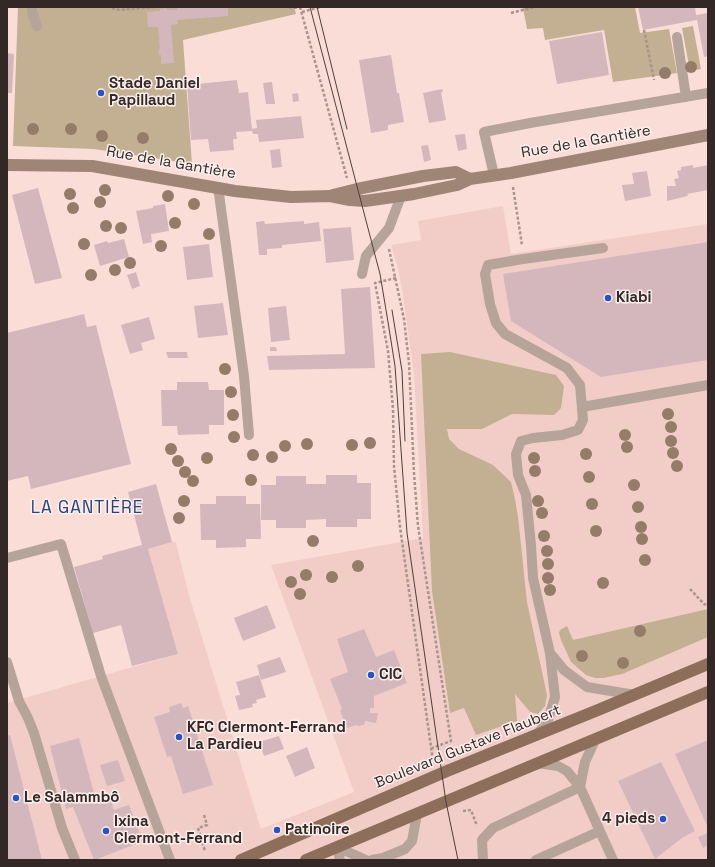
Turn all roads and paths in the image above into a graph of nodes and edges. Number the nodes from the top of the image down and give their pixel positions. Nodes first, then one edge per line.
1 (32, 7) edge
2 (154, 7) edge
3 (289, 7) edge
4 (300, 7) edge
5 (320, 7) edge
6 (534, 7) edge
7 (112, 8) edge
8 (302, 12) junction
9 (511, 13) dead end
10 (37, 26) dead end
11 (644, 30) dead end
12 (677, 37) dead end
13 (654, 80) dead end
14 (708, 93) edge
15 (686, 97) junction
16 (708, 135) edge
17 (7, 165) edge
18 (494, 176) junction
19 (470, 179) junction
20 (513, 184) dead end
21 (218, 187) junction
22 (348, 191) junction
23 (330, 196) junction
24 (401, 196) junction
25 (385, 233) junction
26 (603, 248) dead end
27 (523, 252) dead end
28 (362, 274) dead end
29 (396, 278) junction
30 (708, 385) edge
31 (582, 407) junction
32 (250, 435) dead end
33 (7, 558) edge
34 (690, 589) dead end
35 (708, 605) edge
36 (550, 653) junction
37 (7, 662) edge
38 (708, 664) edge
39 (635, 695) junction
40 (705, 696) edge
41 (537, 735) junction
42 (596, 738) junction
43 (432, 748) junction
44 (537, 763) junction
45 (434, 777) junction
46 (580, 787) junction
47 (459, 813) dead end
48 (417, 814) junction
49 (204, 815) dead end
50 (600, 831) junction
51 (482, 840) junction
52 (337, 847) junction
53 (205, 851) dead end
54 (75, 860) edge
55 (170, 860) edge
56 (241, 860) edge
57 (306, 860) edge
58 (340, 860) edge
59 (366, 860) edge
60 (372, 860) edge
61 (483, 860) edge
62 (536, 860) edge
63 (613, 860) edge

1 - 10 lane
2 - 7 path
3 - 4 path
4 - 8 path
5 - 8 path
6 - 9 path
8 - 22 path
11 - 13 path
12 - 15 lane
14 - 15 lane
15 - 18 lane
16 - 18 main road, Rue de la Gantière
17 - 21 main road, Rue de la Gantière
18 - 19 main road, Rue de la Gantière
19 - 22 main road, Rue de la Gantière
19 - 24 main road, Rue de la Gantière
20 - 27 path
21 - 23 main road, Rue de la Gantière
21 - 32 lane
22 - 23 main road, Rue de la Gantière
23 - 24 main road, Rue de la Gantière
24 - 25 lane
25 - 28 lane
25 - 29 path
26 - 31 lane
29 - 43 path
29 - 43 path
30 - 31 lane
31 - 36 lane
33 - 55 lane
34 - 35 path
36 - 39 lane
36 - 41 lane
37 - 54 lane
38 - 39 main road, Boulevard Gustave Flaubert
39 - 41 main road, Boulevard Gustave Flaubert
40 - 42 main road
41 - 45 main road, Boulevard Gustave Flaubert
42 - 44 main road
42 - 46 lane
43 - 45 path
44 - 46 lane
44 - 48 main road
45 - 56 main road, Boulevard Gustave Flaubert
46 - 50 lane
46 - 51 lane
47 - 51 path
48 - 52 main road
48 - 60 lane
49 - 53 path
50 - 62 lane
50 - 63 lane
51 - 61 lane
52 - 57 main road
52 - 58 lane
52 - 59 lane

